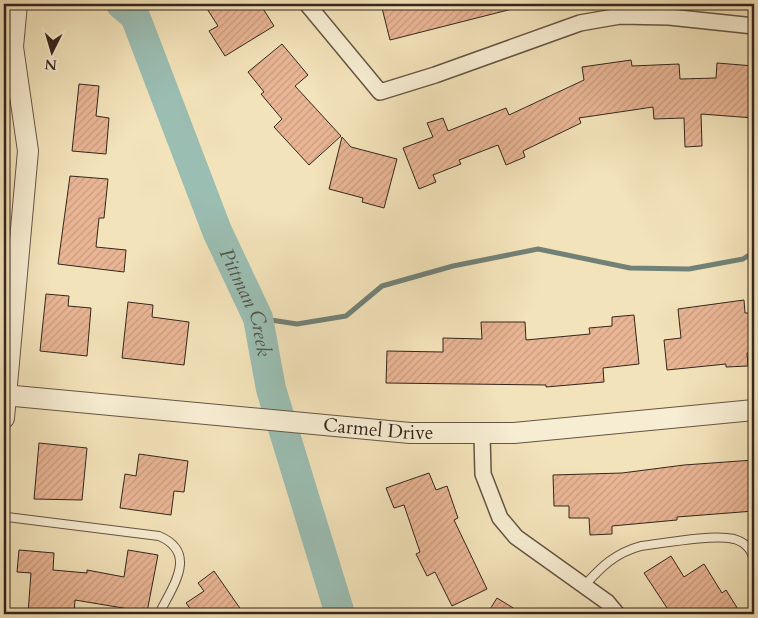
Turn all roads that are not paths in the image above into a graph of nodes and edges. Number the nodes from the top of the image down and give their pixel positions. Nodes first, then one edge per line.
1 (17, 4) edge
2 (309, 4) edge
3 (754, 26) edge
4 (9, 47) edge
5 (4, 79) edge
6 (5, 395) edge
7 (754, 410) edge
8 (4, 418) edge
9 (482, 434) junction
10 (4, 512) edge
11 (754, 561) edge
12 (584, 586) junction
13 (159, 614) edge
14 (617, 614) edge

1 - 4 street
2 - 3 street
4 - 5 street
4 - 6 street
6 - 8 street
6 - 9 street, Carmel Drive
7 - 9 street, Carmel Drive
9 - 12 street
10 - 13 lane
11 - 12 lane
12 - 14 street

